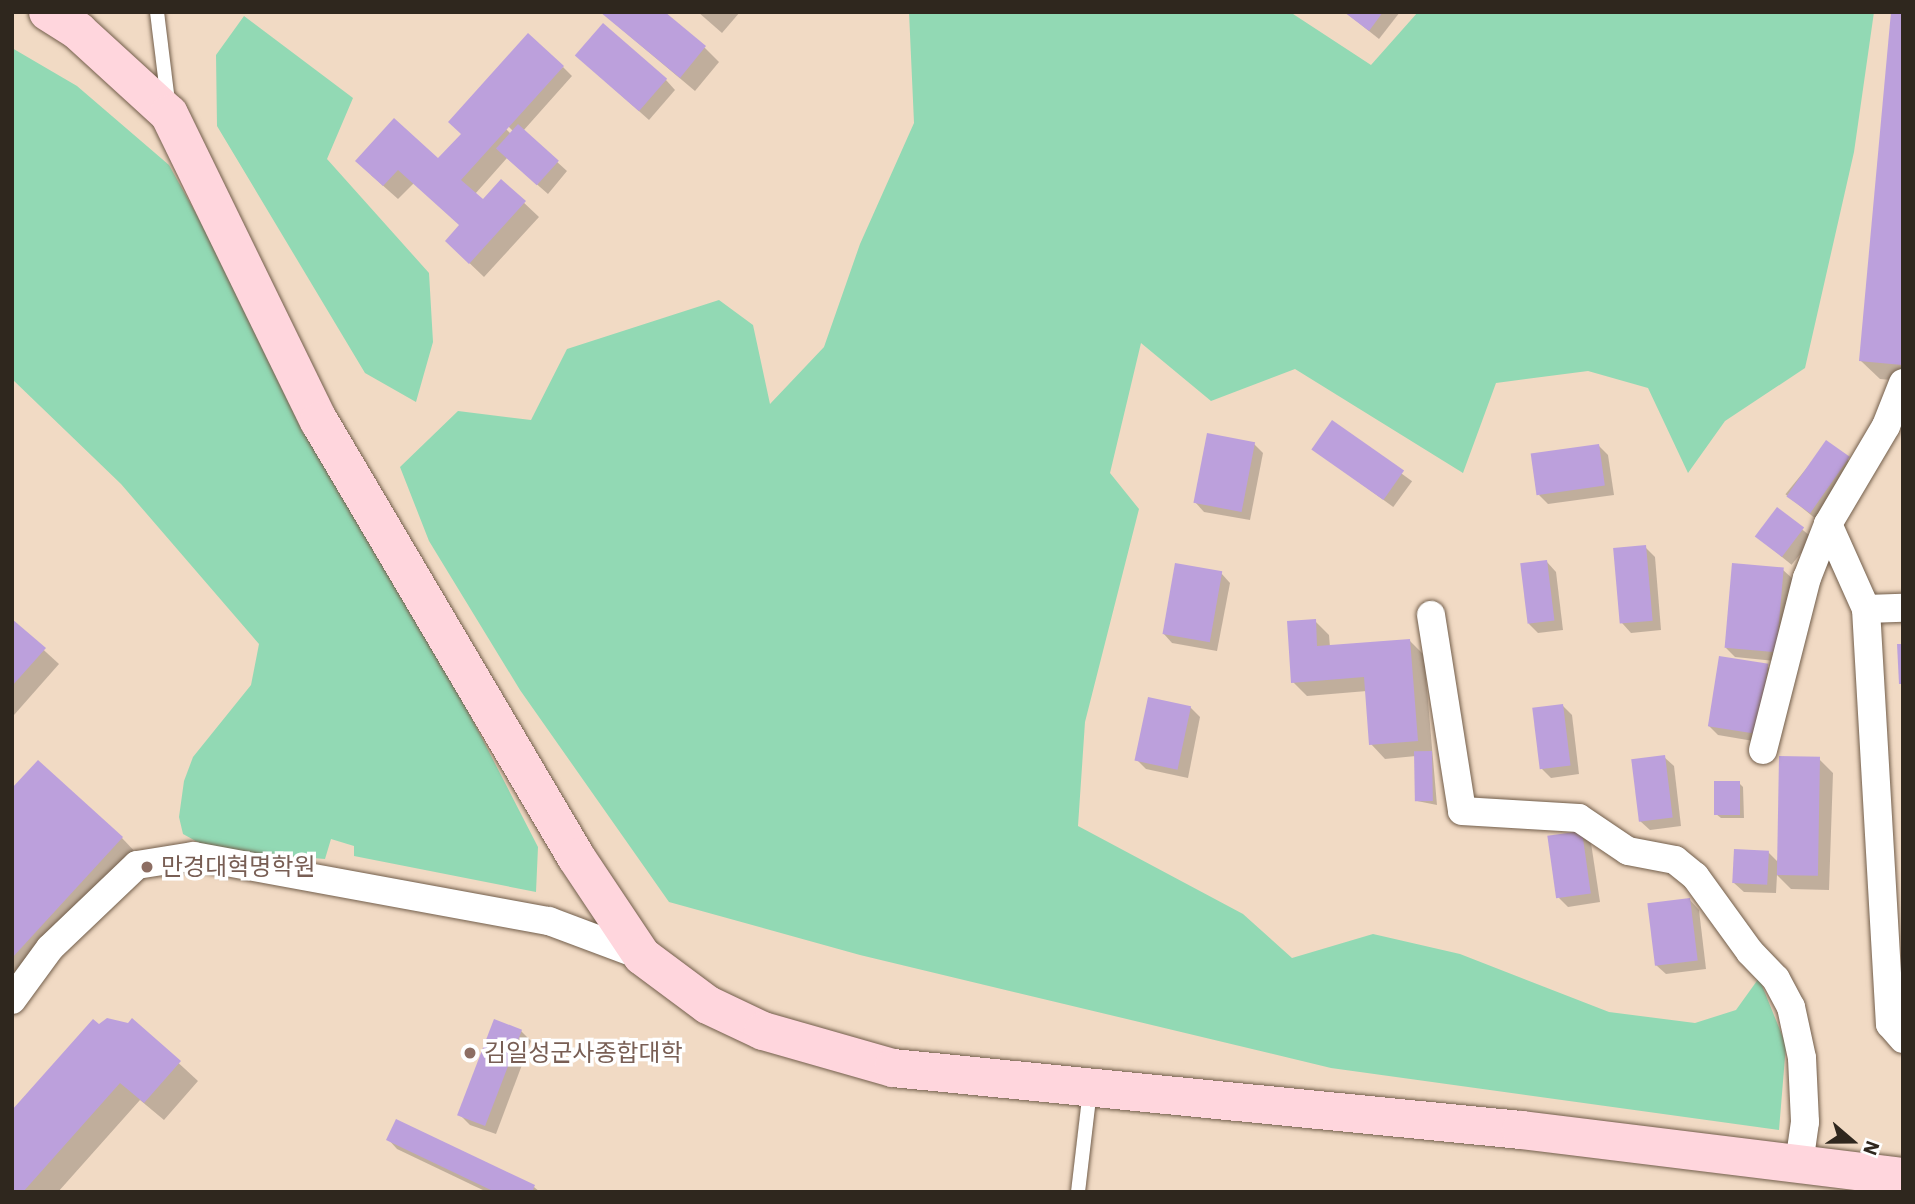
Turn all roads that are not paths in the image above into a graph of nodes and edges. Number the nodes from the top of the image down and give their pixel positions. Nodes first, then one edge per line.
1 (48, 12) edge
2 (158, 12) edge
3 (169, 114) junction
4 (1903, 383) edge
5 (1828, 524) junction
6 (1903, 608) edge
7 (1866, 609) junction
8 (1431, 615) dead end
9 (1763, 750) dead end
10 (642, 956) junction
11 (12, 1000) edge
12 (1903, 1039) edge
13 (1090, 1090) junction
14 (1799, 1164) junction
15 (1903, 1177) edge
16 (1077, 1192) edge

1 - 3 main road
2 - 3 lane
3 - 10 main road
4 - 5 street
5 - 7 street
5 - 9 street
6 - 7 street
7 - 12 street
8 - 14 street
10 - 11 street
10 - 13 main road
13 - 14 main road
13 - 16 lane
14 - 15 main road

